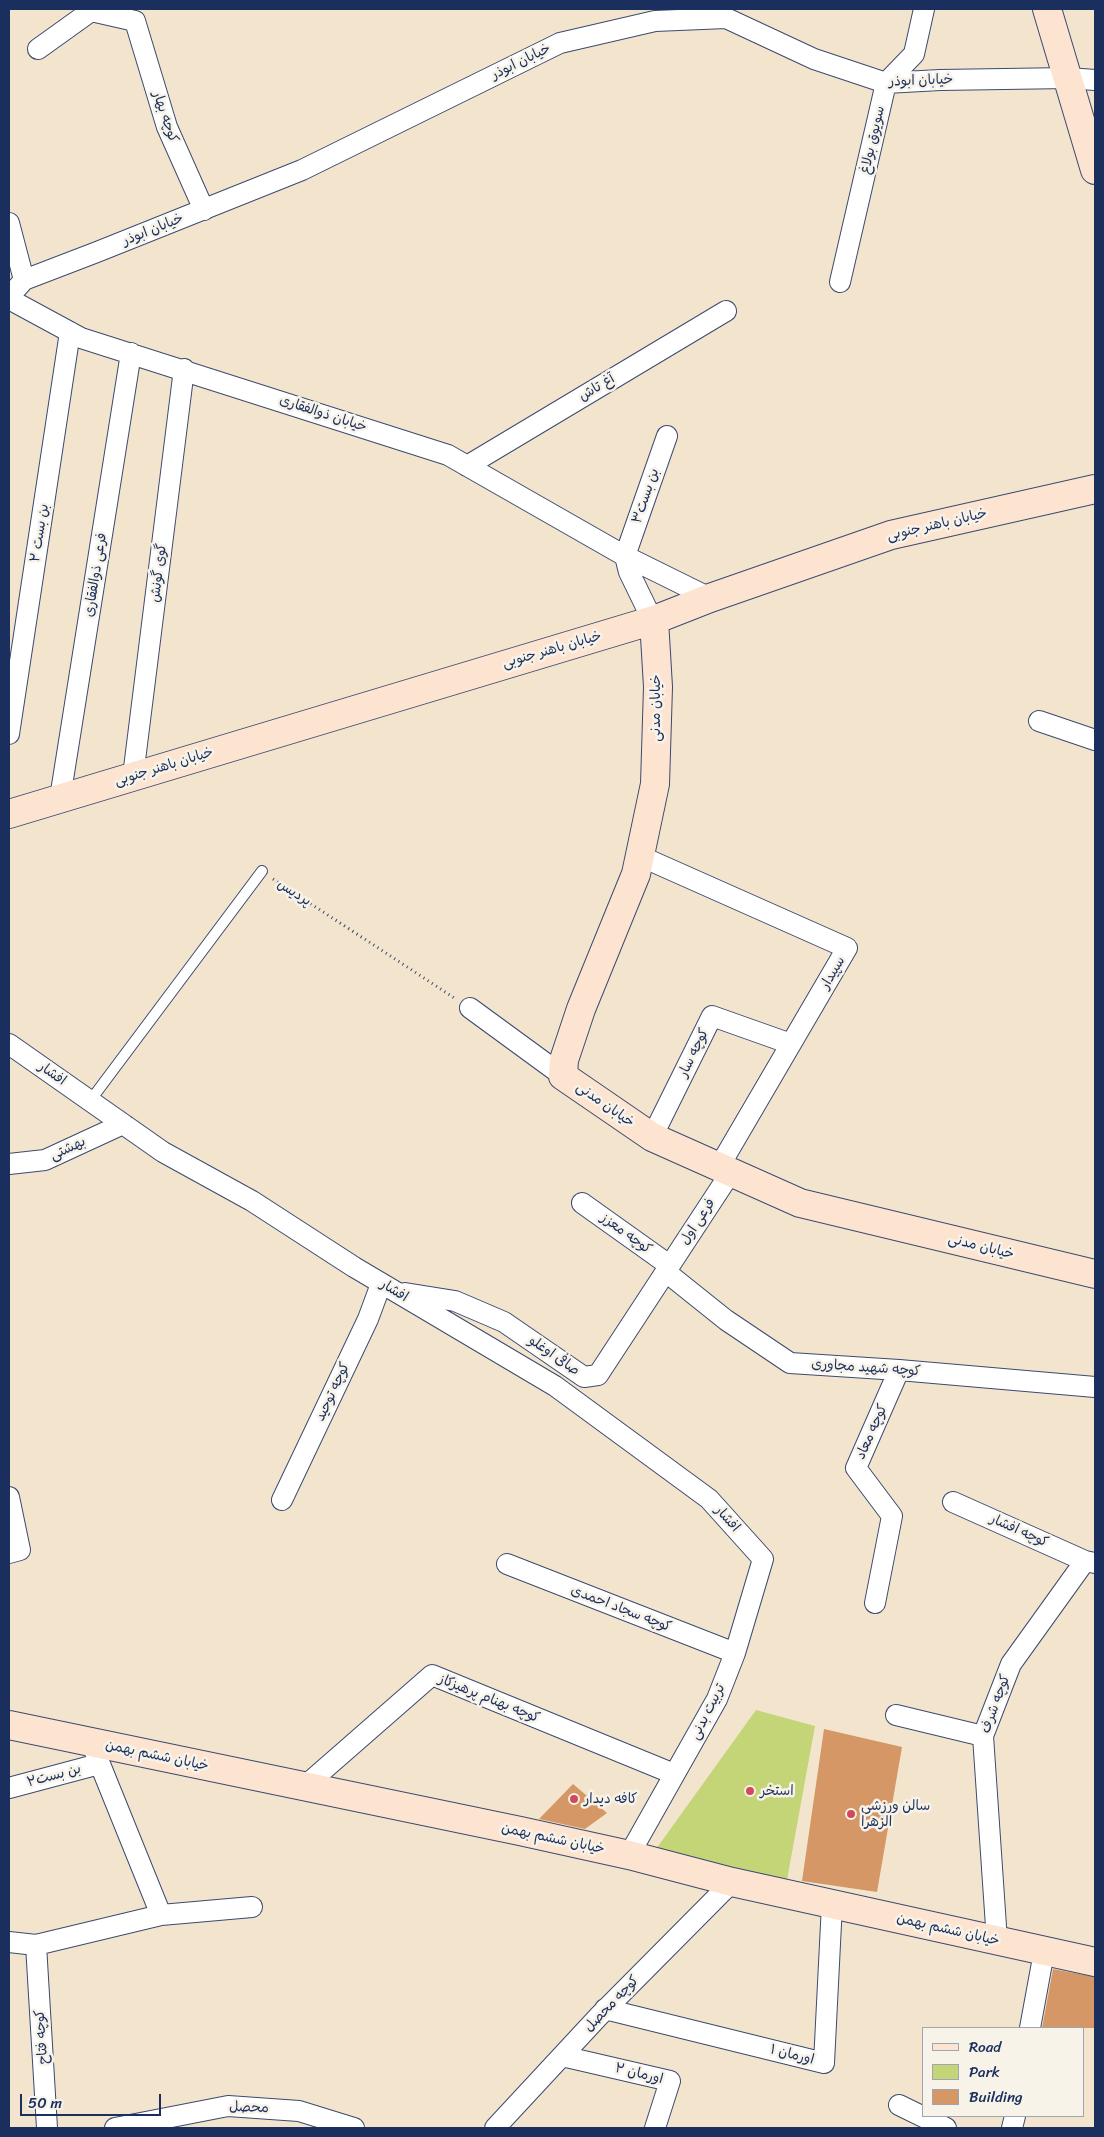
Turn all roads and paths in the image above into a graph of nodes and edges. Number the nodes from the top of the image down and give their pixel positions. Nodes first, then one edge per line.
1 (924, 9) edge
2 (1046, 9) edge
3 (727, 13) edge
4 (135, 15) edge
5 (38, 49) dead end
6 (1068, 78) junction
7 (1095, 80) edge
8 (886, 83) junction
9 (1095, 170) edge
10 (204, 210) junction
11 (9, 223) edge
12 (24, 280) junction
13 (840, 282) dead end
14 (9, 298) edge
15 (726, 311) dead end
16 (70, 332) junction
17 (131, 352) junction
18 (184, 369) junction
19 (667, 436) dead end
20 (467, 466) junction
21 (1095, 489) edge
22 (625, 556) junction
23 (710, 598) junction
24 (654, 620) junction
25 (1039, 721) dead end
26 (9, 734) edge
27 (1095, 740) edge
28 (133, 776) junction
29 (60, 798) junction
30 (9, 814) edge
31 (640, 856) junction
32 (262, 871) joint
33 (470, 1008) joint
34 (9, 1044) edge
35 (791, 1044) junction
36 (563, 1076) junction
37 (90, 1100) junction
38 (124, 1124) junction
39 (652, 1137) junction
40 (9, 1164) edge
41 (725, 1169) junction
42 (582, 1203) dead end
43 (668, 1269) junction
44 (1095, 1274) edge
45 (388, 1288) junction
46 (899, 1370) junction
47 (1095, 1387) edge
48 (9, 1497) edge
49 (282, 1500) dead end
50 (953, 1502) dead end
51 (9, 1553) edge
52 (763, 1559) joint
53 (1090, 1562) edge
54 (507, 1564) dead end
55 (875, 1603) dead end
56 (735, 1653) junction
57 (896, 1715) dead end
58 (9, 1725) edge
59 (983, 1736) junction
60 (95, 1753) junction
61 (674, 1774) junction
62 (305, 1786) junction
63 (9, 1788) edge
64 (629, 1855) junction
65 (732, 1882) junction
66 (832, 1904) junction
67 (252, 1906) dead end
68 (161, 1915) junction
69 (997, 1941) junction
70 (9, 1942) edge
71 (36, 1945) junction
72 (1044, 1952) junction
73 (1095, 1962) edge
74 (605, 2009) junction
75 (1030, 2027) edge
76 (562, 2056) junction
77 (899, 2105) dead end
78 (922, 2116) edge
79 (924, 2117) edge
80 (48, 2128) edge
81 (114, 2128) edge
82 (354, 2128) edge
83 (495, 2128) edge
84 (655, 2128) edge
85 (946, 2128) edge

1 - 8 street
2 - 6 street
3 - 8 street, خیابان ابوذر
3 - 10 street, خیابان ابوذر
4 - 5 street, کوچه بهار
4 - 10 street, کوچه بهار
6 - 7 street, خیابان ابوذر
6 - 8 street, خیابان ابوذر
6 - 9 street
8 - 13 street, سویوق بولاغ
10 - 12 street, خیابان ابوذر
11 - 12 street
12 - 14 street, خیابان ابوذر
14 - 16 street, خیابان ذوالفقاری
15 - 20 street, آغ تاش
16 - 17 street, خیابان ذوالفقاری
16 - 26 street, بن بست ۲
17 - 18 street, خیابان ذوالفقاری
17 - 29 street, فرعی ذوالفقاری
18 - 20 street, خیابان ذوالفقاری
18 - 28 street, گوی گونش
19 - 22 street, بن بست۳
20 - 22 street, خیابان ذوالفقاری
21 - 23 street, خیابان باهنر جنوبی
22 - 23 street, خیابان ذوالفقاری
22 - 24 street
23 - 24 street, خیابان باهنر جنوبی
24 - 28 street, خیابان باهنر جنوبی
24 - 31 street, خیابان مدنی
25 - 27 street
28 - 29 street, خیابان باهنر جنوبی
29 - 30 street, خیابان باهنر جنوبی
31 - 35 street, سپیدار
31 - 36 street, خیابان مدنی
32 - 33 path, پردیس
32 - 37 lane, پردیس
33 - 36 street
34 - 37 street, افشار
35 - 39 street, کوچه سار
35 - 41 street, سپیدار
36 - 39 street, خیابان مدنی
37 - 38 street, افشار
38 - 40 street, بهشتی
38 - 45 street, افشار
39 - 41 street, خیابان مدنی
41 - 43 street, فرعی اول
41 - 44 street, خیابان مدنی
42 - 43 street, کوچه معزز
43 - 45 street, صافی اوغلو
43 - 46 street, کوچه شهید مجاوری
45 - 49 street, کوچه توحید
45 - 52 street, افشار
46 - 47 street, کوچه شهید مجاوری
46 - 55 street, کوچه معاد
48 - 51 street
50 - 53 street, کوچه افشار
52 - 56 street, تربیت بدنی
53 - 59 street, کوچه شرف
54 - 56 street, کوچه سجاد احمدی
56 - 61 street, تربیت بدنی
57 - 59 street
58 - 60 street, خیابان ششم بهمن
59 - 69 street, کوچه شرف
60 - 62 street, خیابان ششم بهمن
60 - 63 street, بن بست۲
60 - 68 street
61 - 62 street, کوچه بهنام پرهیزکاز
61 - 64 street, تربیت بدنی
62 - 64 street, خیابان ششم بهمن
64 - 65 street, خیابان ششم بهمن
65 - 66 street, خیابان ششم بهمن
65 - 74 street, کوچه محصل
66 - 69 street, خیابان ششم بهمن
66 - 74 street, اورمان ۱
67 - 68 street
68 - 71 street
69 - 72 street, خیابان ششم بهمن
70 - 71 street
71 - 80 street, کوچه فتاح
72 - 73 street, خیابان ششم بهمن
72 - 75 street
74 - 76 street, کوچه محصل
76 - 83 street, کوچه محصل
76 - 84 street, اورمان ۲
77 - 78 street
79 - 85 street
81 - 82 street, محصل

